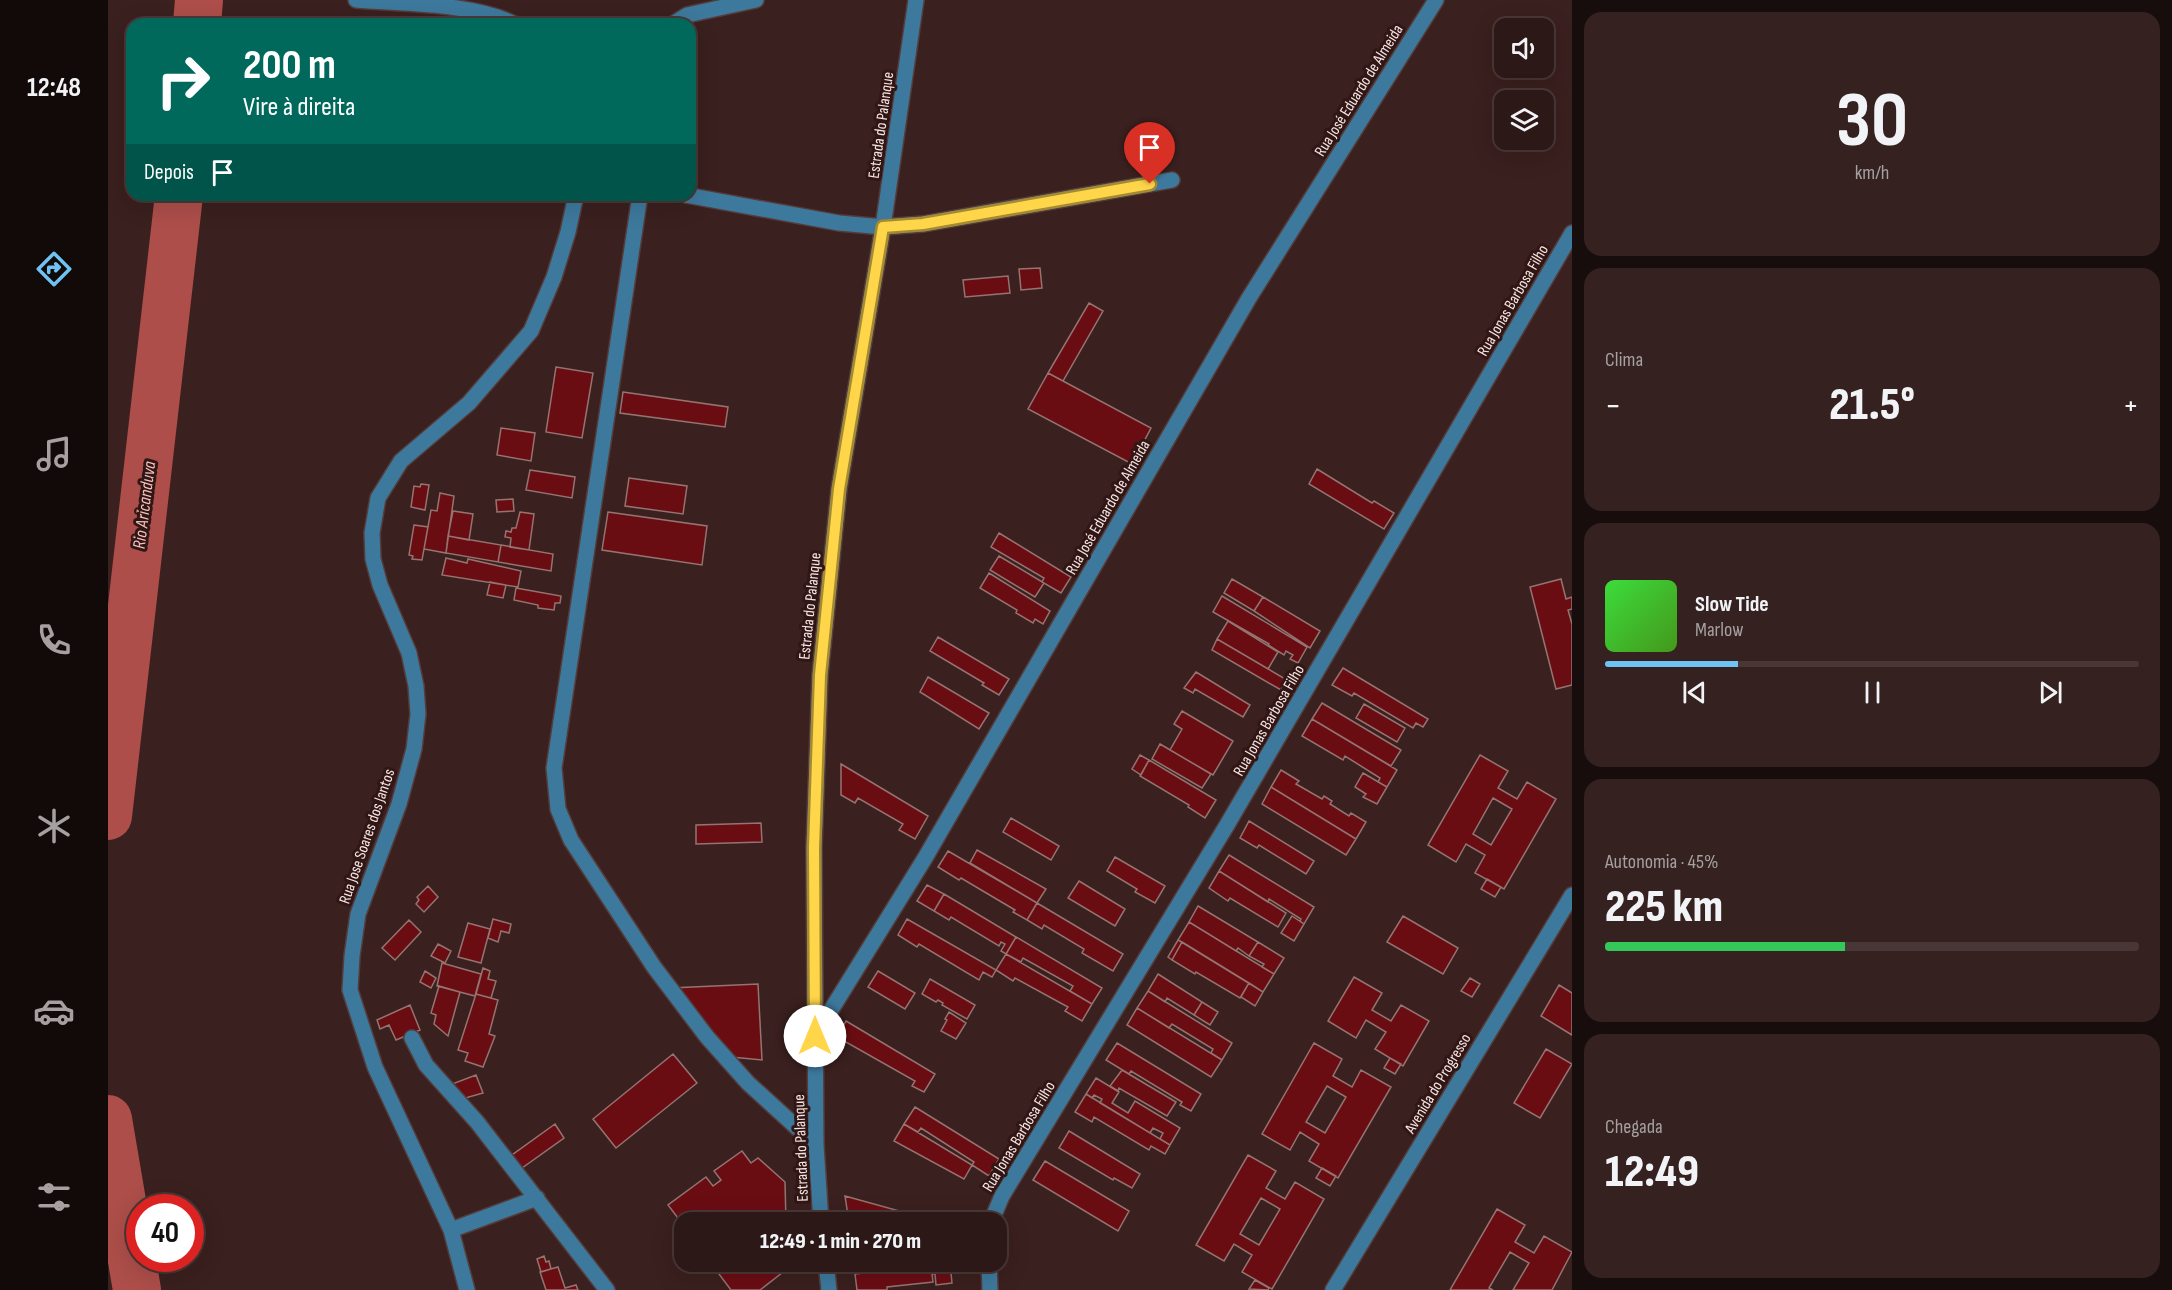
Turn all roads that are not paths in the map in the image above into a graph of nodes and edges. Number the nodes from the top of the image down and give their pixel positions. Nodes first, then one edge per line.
1 (356, 0) edge
2 (756, 0) edge
3 (916, 0) edge
4 (1436, 0) edge
5 (502, 18) edge
6 (683, 18) edge
7 (1172, 180) dead end
8 (696, 197) edge
9 (575, 201) edge
10 (639, 201) edge
11 (883, 227) junction
12 (1572, 233) edge
13 (1572, 895) edge
14 (815, 1036) junction
15 (412, 1038) dead end
16 (816, 1145) junction
17 (537, 1198) junction
18 (820, 1212) edge
19 (995, 1212) edge
20 (451, 1230) junction
21 (827, 1272) edge
22 (989, 1272) edge
23 (467, 1290) edge
24 (607, 1290) edge
25 (829, 1290) edge
26 (990, 1290) edge
27 (1333, 1290) edge

1 - 5 street
2 - 6 street
3 - 11 street, Estrada do Palanque
4 - 14 street, Rua José Eduardo de Almeida
7 - 11 street
8 - 11 street
9 - 20 street, Rua Jose Soares dos Jantos
10 - 16 street
11 - 14 street, Estrada do Palanque
12 - 19 street, Rua Jonas Barbosa Filho
13 - 27 street, Avenida do Progresso
14 - 16 street, Estrada do Palanque
15 - 17 street
16 - 18 street, Estrada do Palanque
17 - 20 street
17 - 24 street
20 - 23 street, Rua Jose Soares dos Jantos
21 - 25 street
22 - 26 street

